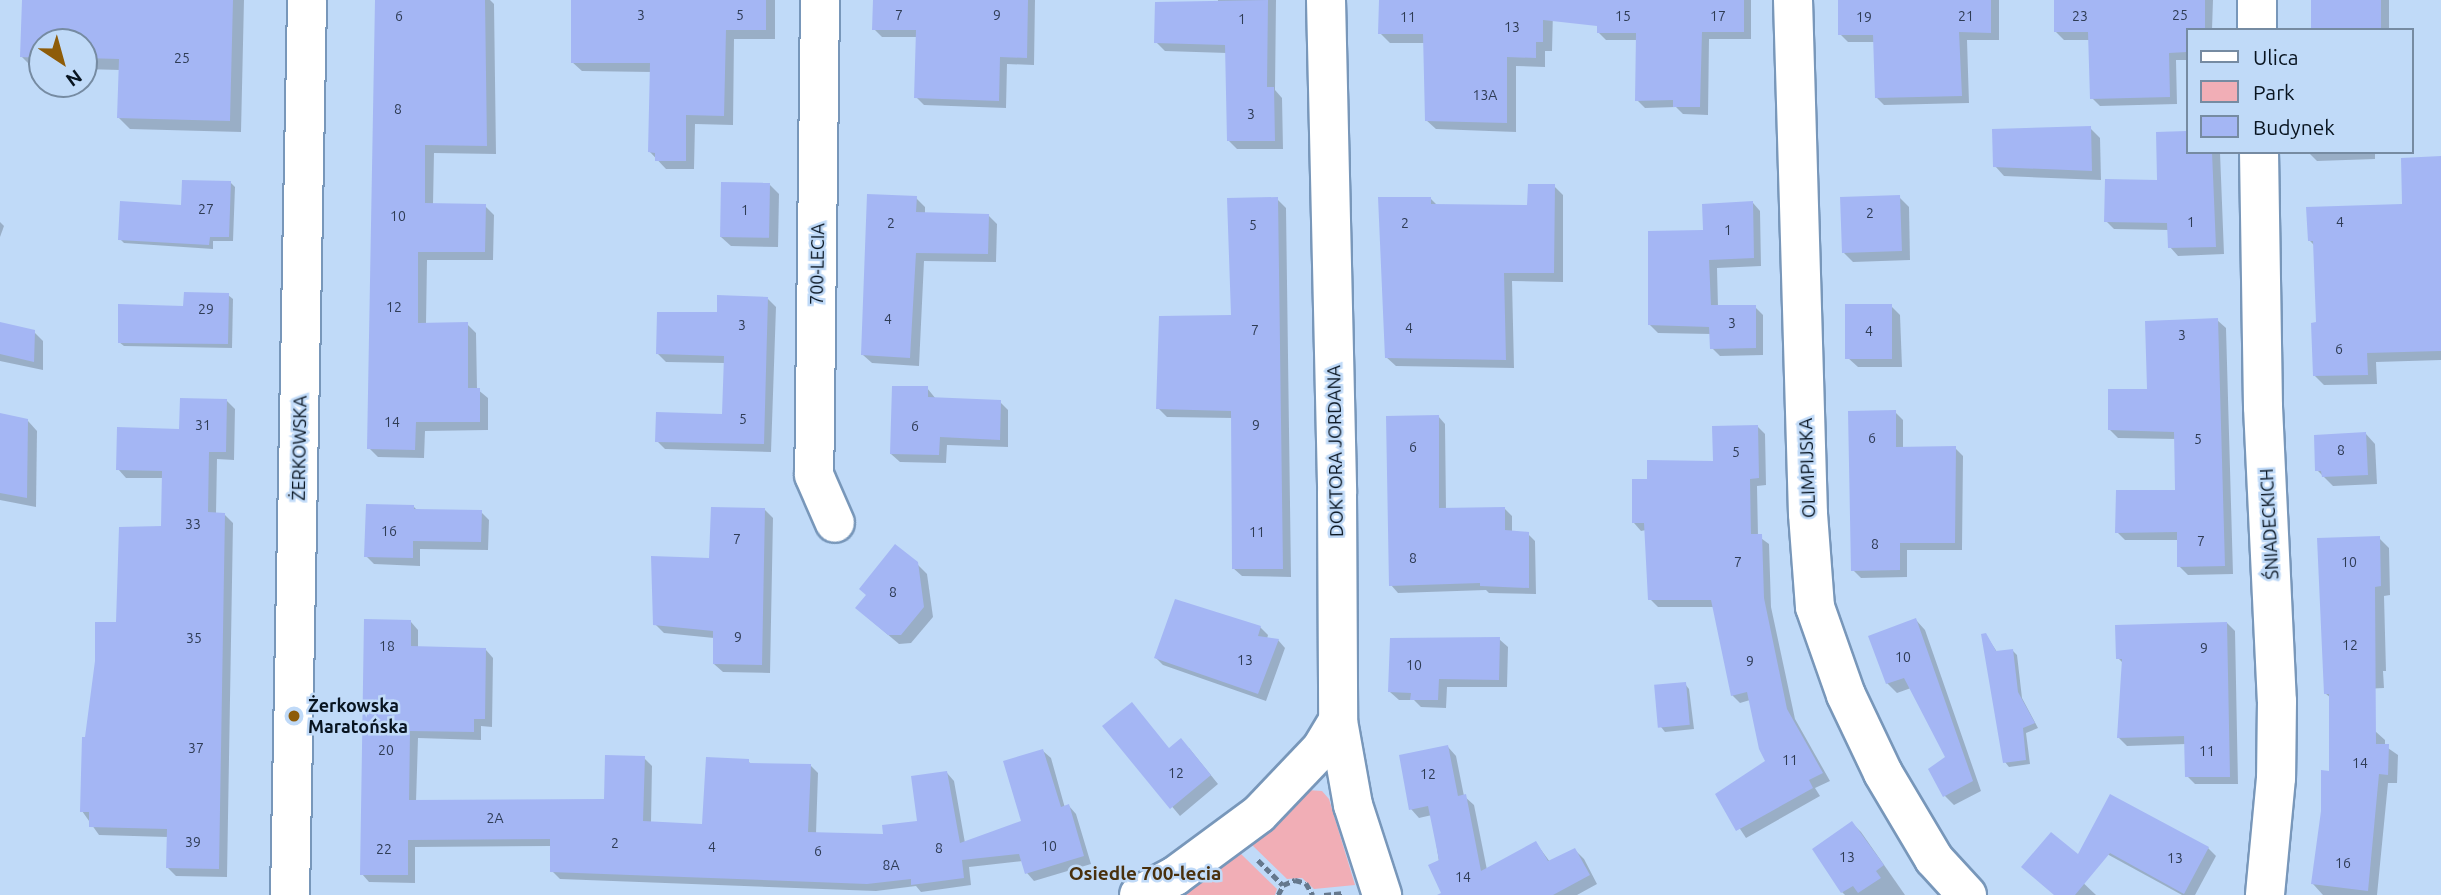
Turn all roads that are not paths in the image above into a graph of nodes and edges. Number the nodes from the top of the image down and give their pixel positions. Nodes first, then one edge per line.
1 (307, 0) edge
2 (820, 0) edge
3 (1326, 0) edge
4 (1793, 0) edge
5 (2257, 0) edge
6 (2257, 28) edge
7 (2259, 154) edge
8 (835, 523) dead end
9 (1338, 721) junction
10 (290, 895) edge
11 (1139, 895) edge
12 (1382, 895) edge
13 (1967, 895) edge
14 (2265, 895) edge

1 - 10 street, ŻERKOWSKA
2 - 8 street, 700-LECIA
3 - 9 street, DOKTORA JORDANA
4 - 13 street, OLIMPIJSKA
5 - 6 street
7 - 14 street, ŚNIADECKICH
9 - 11 street
9 - 12 street, DOKTORA JORDANA

